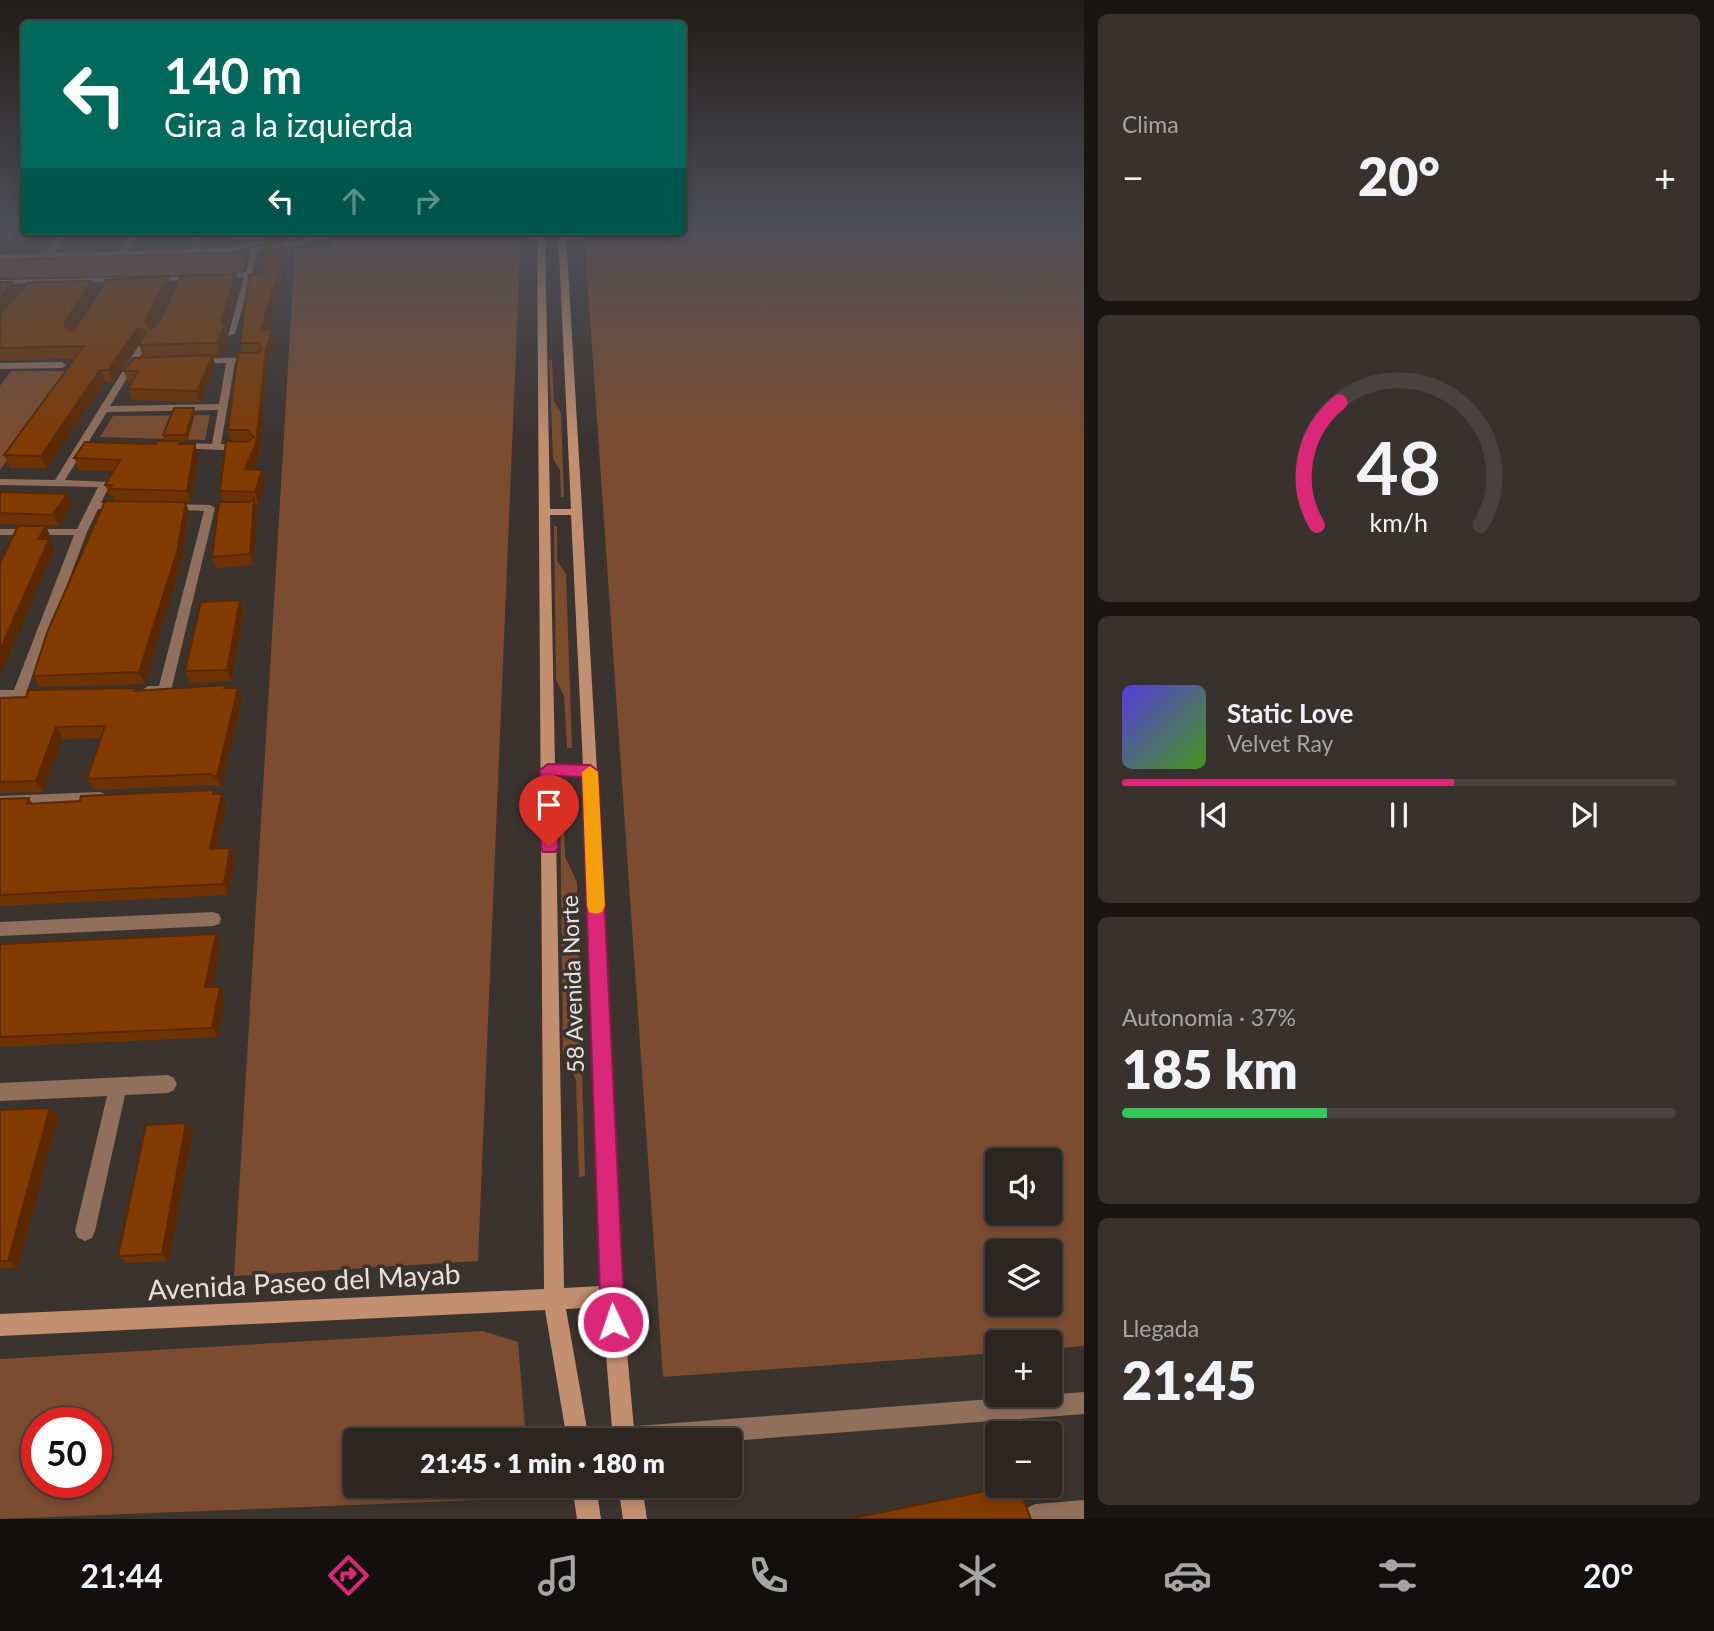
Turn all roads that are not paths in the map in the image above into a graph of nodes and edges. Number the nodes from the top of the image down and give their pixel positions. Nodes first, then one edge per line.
1 (241, 302) edge
2 (541, 302) edge
3 (565, 302) edge
4 (231, 334) dead end
5 (143, 345) edge
6 (568, 351) junction
7 (541, 352) junction
8 (260, 359) edge
9 (230, 360) junction
10 (189, 362) edge
11 (134, 363) junction
12 (148, 363) edge
13 (62, 365) dead end
14 (0, 366) edge
15 (222, 407) junction
16 (104, 409) junction
17 (81, 445) junction
18 (94, 445) edge
19 (162, 446) edge
20 (216, 447) junction
21 (250, 448) edge
22 (0, 482) edge
23 (58, 483) junction
24 (93, 506) junction
25 (132, 506) edge
26 (158, 507) edge
27 (210, 508) junction
28 (224, 508) edge
29 (544, 512) junction
30 (577, 512) junction
31 (0, 532) edge
32 (81, 532) junction
33 (137, 692) edge
34 (58, 693) edge
35 (19, 694) junction
36 (0, 695) edge
37 (548, 770) junction
38 (590, 771) junction
39 (121, 797) edge
40 (0, 802) edge
41 (213, 919) dead end
42 (0, 929) edge
43 (169, 1084) dead end
44 (118, 1087) junction
45 (0, 1092) edge
46 (85, 1231) dead end
47 (612, 1296) junction
48 (554, 1298) junction
49 (0, 1325) edge
50 (1084, 1403) edge
51 (576, 1428) edge
52 (623, 1428) edge
53 (742, 1430) edge
54 (586, 1498) edge
55 (632, 1498) edge
56 (1084, 1512) edge
57 (1035, 1516) dead end
58 (589, 1519) edge
59 (635, 1519) edge

1 - 4 street
2 - 7 main road, 58 Avenida Norte
3 - 6 main road, 58 Avenida Norte
5 - 11 street
6 - 7 main road
6 - 30 main road, 58 Avenida Norte
7 - 29 main road, 58 Avenida Norte
8 - 9 street
9 - 10 street
9 - 15 street
11 - 12 street
11 - 16 street
13 - 14 street
15 - 16 street
15 - 20 street
16 - 17 street
17 - 18 street
17 - 23 street
19 - 20 street
20 - 21 street
22 - 23 street
23 - 24 street
24 - 25 street
24 - 32 street
26 - 27 street
27 - 28 street
27 - 33 street
29 - 30 main road
29 - 37 main road, 58 Avenida Norte
30 - 38 main road, 58 Avenida Norte
31 - 32 street
32 - 35 street
34 - 35 street
35 - 36 street
37 - 38 main road
37 - 48 main road, 58 Avenida Norte
38 - 47 main road, 58 Avenida Norte
39 - 40 street
41 - 42 street
43 - 44 street
44 - 45 street
44 - 46 street
47 - 48 main road, Avenida Paseo del Mayab
47 - 52 main road, 58 Avenida Norte
48 - 49 main road, Avenida Paseo del Mayab
48 - 51 main road, 58 Avenida Norte
50 - 53 street
54 - 58 main road
55 - 59 main road
56 - 57 street

